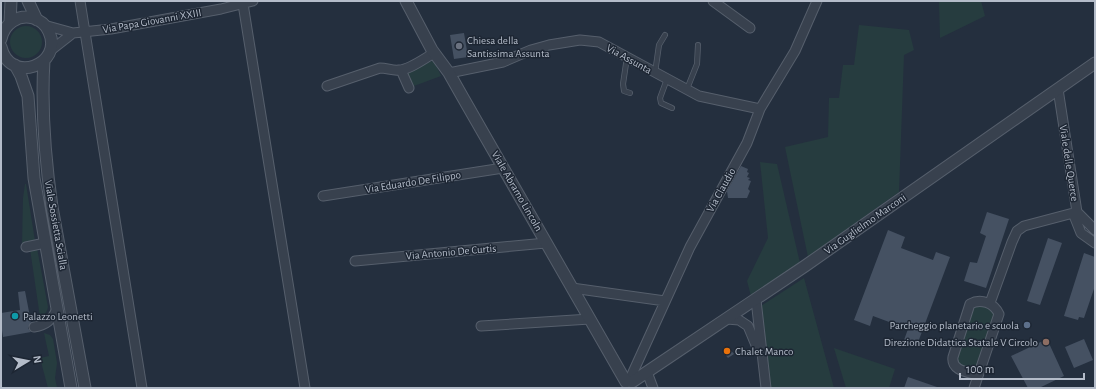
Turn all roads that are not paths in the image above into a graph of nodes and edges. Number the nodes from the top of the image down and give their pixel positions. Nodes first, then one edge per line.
1 (11, 1) edge
2 (28, 1) edge
3 (80, 1) edge
4 (254, 1) edge
5 (406, 1) edge
6 (713, 1) edge
7 (817, 1) edge
8 (243, 4) junction
9 (220, 5) edge
10 (41, 22) junction
11 (10, 23) junction
12 (750, 28) dead end
13 (84, 32) junction
14 (73, 33) junction
15 (665, 35) dead end
16 (1, 39) edge
17 (698, 45) dead end
18 (1, 47) edge
19 (434, 53) junction
20 (47, 55) junction
21 (627, 58) junction
22 (1095, 63) edge
23 (15, 65) junction
24 (401, 70) junction
25 (449, 73) junction
26 (655, 73) junction
27 (667, 79) junction
28 (327, 86) dead end
29 (410, 88) dead end
30 (687, 89) junction
31 (1058, 89) junction
32 (630, 93) dead end
33 (672, 108) dead end
34 (760, 109) junction
35 (503, 168) junction
36 (323, 196) dead end
37 (1075, 213) junction
38 (1095, 230) edge
39 (45, 243) junction
40 (546, 243) junction
41 (1095, 243) edge
42 (27, 247) dead end
43 (355, 261) dead end
44 (572, 288) junction
45 (756, 300) junction
46 (665, 301) junction
47 (990, 303) junction
48 (57, 309) junction
49 (590, 319) junction
50 (727, 319) junction
51 (480, 326) dead end
52 (61, 336) junction
53 (763, 364) junction
54 (648, 372) junction
55 (978, 375) junction
56 (630, 384) edge
57 (71, 388) edge
58 (85, 388) edge
59 (142, 388) edge
60 (305, 388) edge
61 (653, 388) edge
62 (766, 388) edge
63 (974, 388) edge

1 - 11 street
2 - 10 street, Viale Sossietta Scialla
3 - 13 street
4 - 8 street, Via Papa Giovanni XXIII
5 - 19 street, Viale Abramo Lincoln
6 - 12 street
7 - 34 street, Via Claudio
8 - 9 street, Via Papa Giovanni XXIII
8 - 60 street
9 - 13 street, Via Papa Giovanni XXIII
10 - 11 street
10 - 14 street, Via Papa Giovanni XXIII
10 - 20 street, Viale Sossietta Scialla
11 - 16 street
13 - 14 street, Via Papa Giovanni XXIII
13 - 59 street
14 - 20 street
15 - 26 lane
17 - 30 lane
18 - 23 street, Viale Sossietta Scialla
19 - 24 street
19 - 25 street, Viale Abramo Lincoln
20 - 23 street
20 - 58 street, Viale Sossietta Scialla
21 - 25 street, Via Assunta
21 - 26 street, Via Assunta
21 - 32 lane
22 - 31 street, Via Guglielmo Marconi
23 - 39 street, Viale Sossietta Scialla
24 - 28 street
24 - 29 street
25 - 35 street, Viale Abramo Lincoln
26 - 27 street, Via Assunta
27 - 30 street, Via Assunta
27 - 33 lane
30 - 34 street, Via Assunta
31 - 37 street, Viale delle Querce
31 - 45 street, Via Guglielmo Marconi
34 - 46 street, Via Claudio
35 - 36 street, Via Eduardo De Filippo
35 - 40 street, Viale Abramo Lincoln
37 - 38 street, Viale delle Querce
37 - 41 street, Viale delle Querce
37 - 47 street
39 - 42 street
39 - 48 street, Viale Sossietta Scialla
40 - 43 street, Via Antonio De Curtis
40 - 44 street, Viale Abramo Lincoln
44 - 46 street
44 - 49 street, Viale Abramo Lincoln
45 - 50 street, Via Guglielmo Marconi
45 - 53 street
46 - 56 street, Via Claudio
47 - 55 street
47 - 55 street
48 - 52 street, Viale Sossietta Scialla
48 - 52 street
49 - 51 street
49 - 56 street, Viale Abramo Lincoln
50 - 53 street
50 - 54 street, Via Guglielmo Marconi
52 - 57 street, Viale Sossietta Scialla
53 - 62 street
54 - 56 street, Via Guglielmo Marconi
54 - 61 street
55 - 63 street

